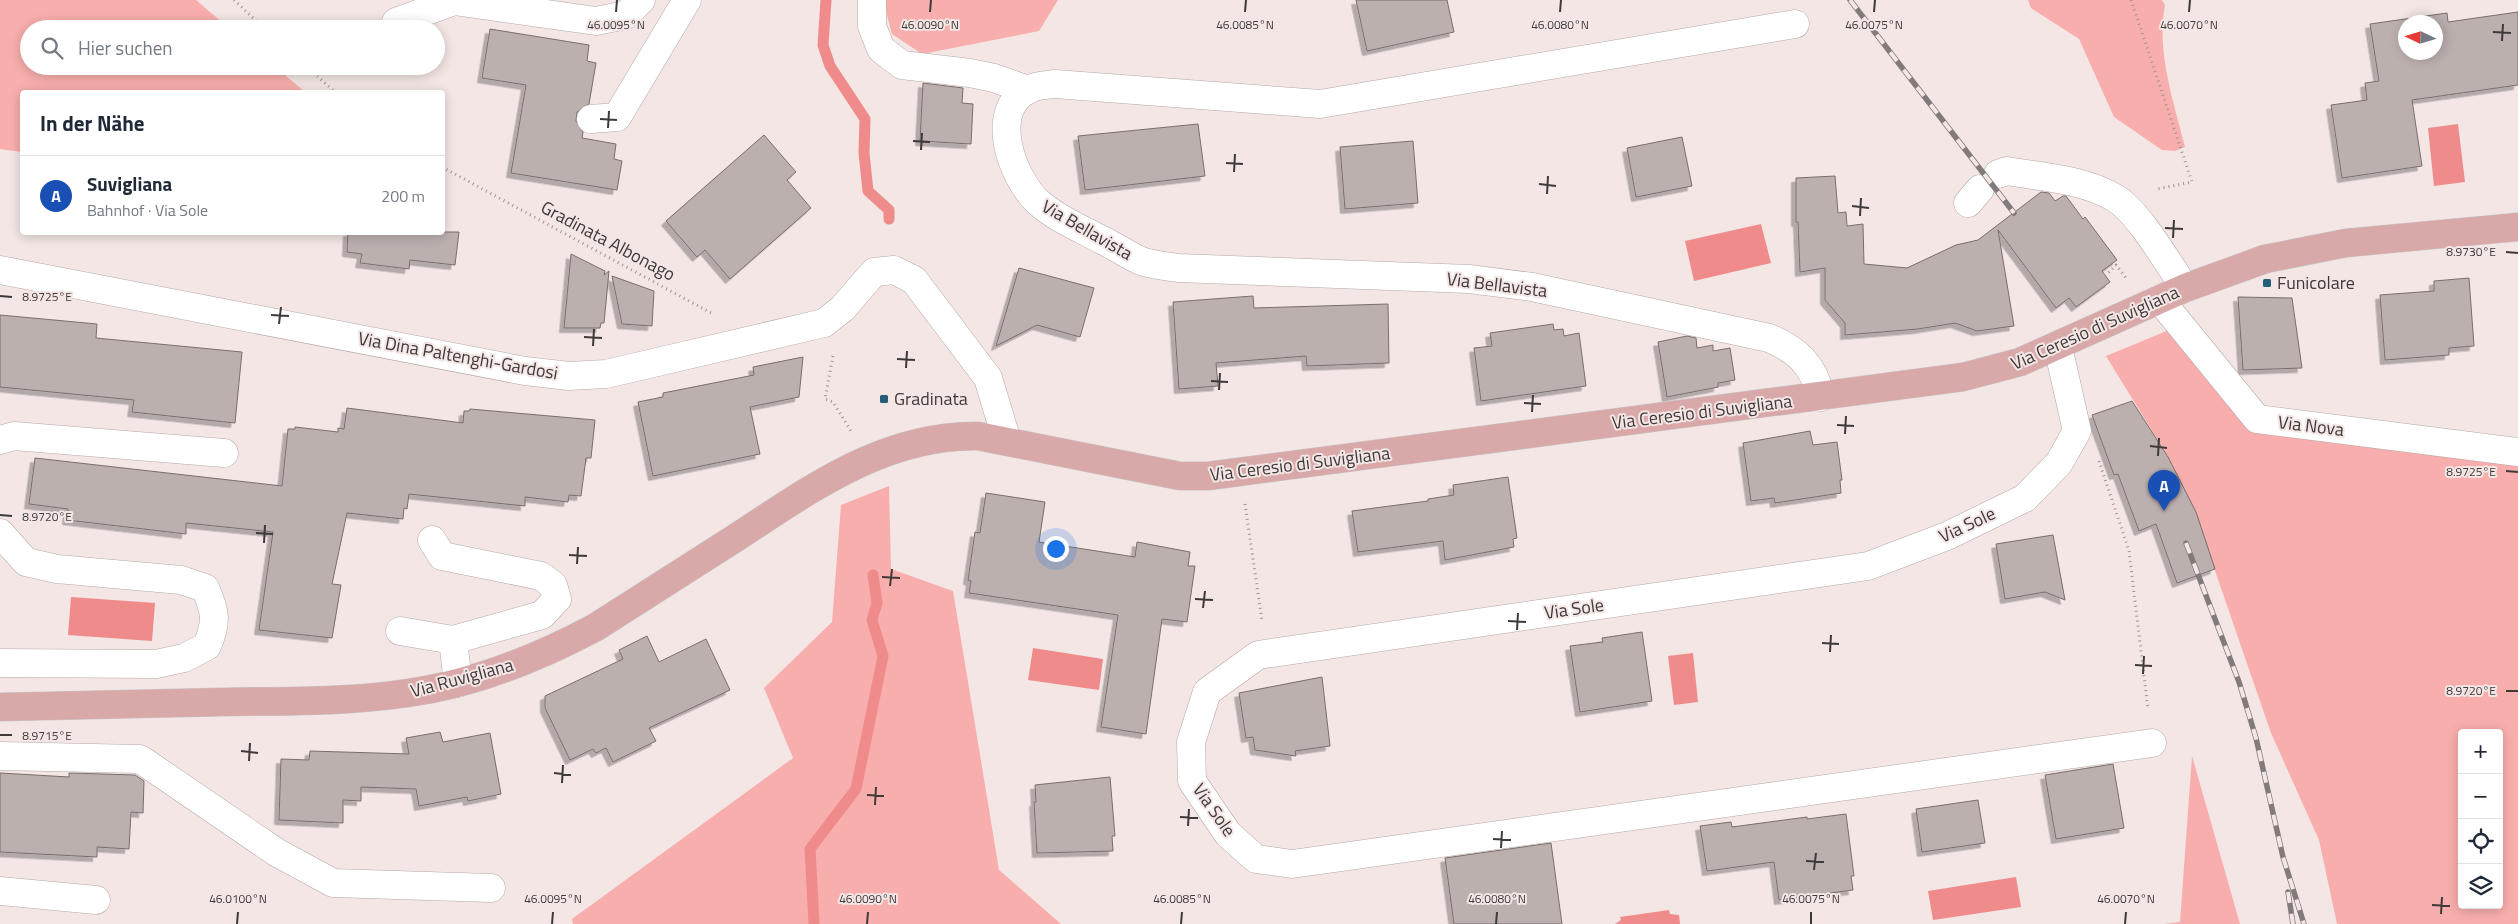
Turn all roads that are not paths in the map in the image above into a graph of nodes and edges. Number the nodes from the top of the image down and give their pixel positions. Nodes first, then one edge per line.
1 (642, 0) edge
2 (687, 0) edge
3 (872, 0) edge
4 (402, 20) edge
5 (1795, 24) dead end
6 (1028, 90) junction
7 (591, 119) dead end
8 (1982, 189) dead end
9 (2518, 227) edge
10 (0, 270) edge
11 (2185, 288) junction
12 (2160, 300) junction
13 (2058, 347) junction
14 (1821, 397) junction
15 (0, 440) edge
16 (1008, 441) junction
17 (2518, 452) edge
18 (224, 453) dead end
19 (868, 458) joint
20 (0, 533) edge
21 (432, 540) dead end
22 (400, 632) dead end
23 (453, 640) junction
24 (0, 663) edge
25 (458, 683) junction
26 (0, 707) edge
27 (2152, 743) road end
28 (0, 756) edge
29 (491, 888) dead end
30 (0, 891) edge
31 (96, 900) dead end

1 - 4 street
2 - 7 street
3 - 6 street
5 - 6 street
6 - 14 street, Via Bellavista
8 - 11 street
9 - 11 main road, Via Ceresio di Suvigliana
10 - 16 street, Via Dina Paltenghi-Gardosi
11 - 12 main road, Via Ceresio di Suvigliana
12 - 13 main road, Via Ceresio di Suvigliana
12 - 17 street, Via Nova
13 - 14 main road, Via Ceresio di Suvigliana
13 - 27 street, Via Sole
14 - 16 main road, Via Ceresio di Suvigliana
15 - 18 street
16 - 19 main road, Via Ceresio di Suvigliana
19 - 25 main road, Via Ruvigliana
20 - 24 street
21 - 23 street
22 - 23 street
23 - 25 street
25 - 26 main road, Via Ruvigliana
28 - 29 street
30 - 31 street

